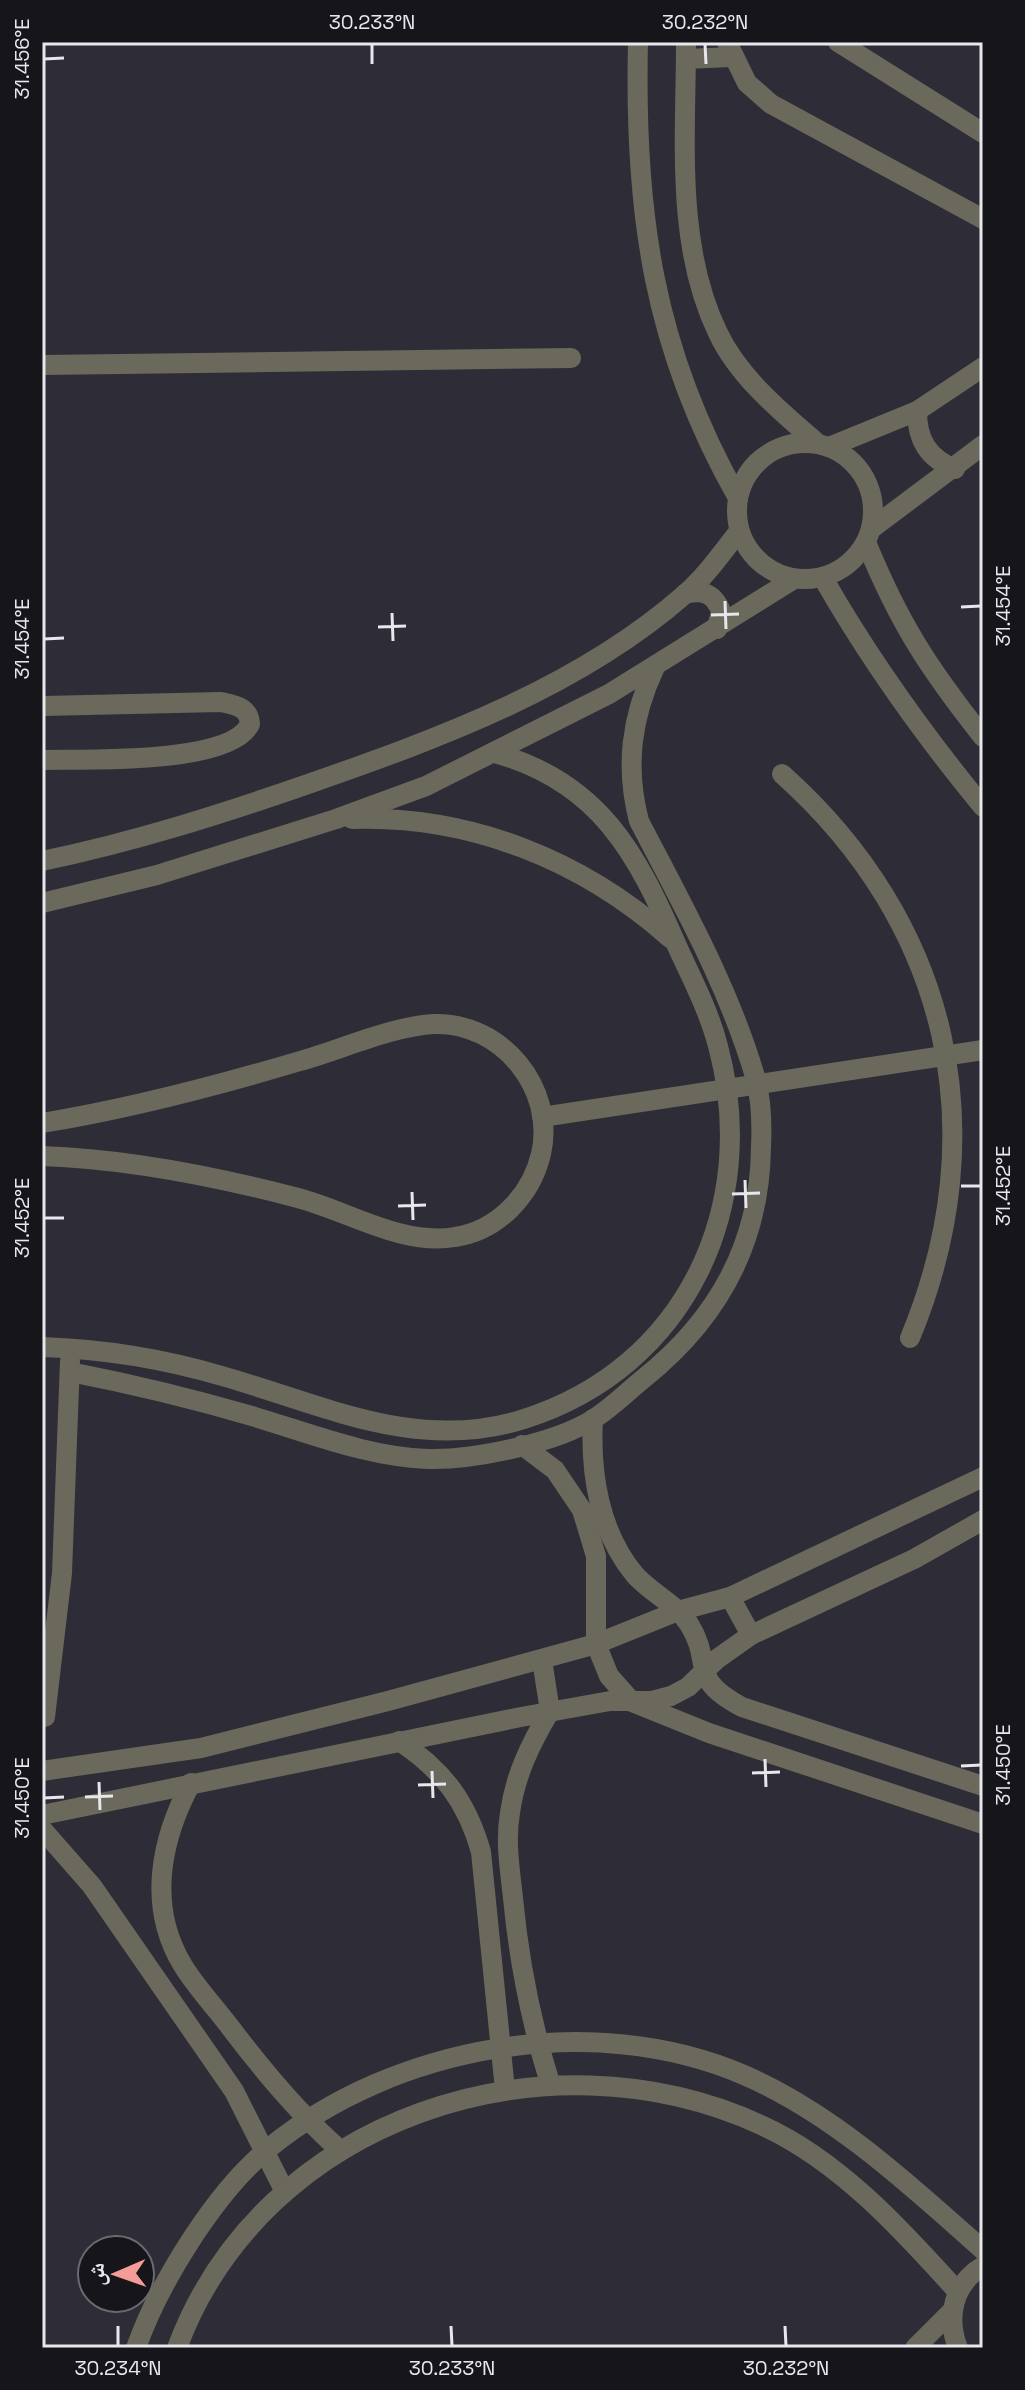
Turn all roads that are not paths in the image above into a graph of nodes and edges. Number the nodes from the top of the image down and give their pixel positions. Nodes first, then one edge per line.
1 (638, 42) edge
2 (838, 42) edge
3 (729, 49) edge
4 (686, 50) edge
5 (983, 133) edge
6 (983, 219) edge
7 (571, 358) dead end
8 (42, 365) edge
9 (983, 367) edge
10 (917, 411) junction
11 (823, 445) junction
12 (983, 445) edge
13 (955, 469) junction
14 (738, 498) junction
15 (739, 531) junction
16 (868, 536) junction
17 (823, 578) junction
18 (794, 579) junction
19 (685, 594) junction
20 (717, 629) junction
21 (655, 667) junction
22 (42, 706) edge
23 (983, 737) edge
24 (495, 753) junction
25 (42, 760) edge
26 (782, 774) dead end
27 (983, 807) edge
28 (336, 819) junction
29 (42, 861) edge
30 (42, 903) edge
31 (676, 943) junction
32 (983, 1050) edge
33 (947, 1056) junction
34 (757, 1083) junction
35 (727, 1089) junction
36 (542, 1117) junction
37 (42, 1123) edge
38 (42, 1156) edge
39 (910, 1338) dead end
40 (42, 1347) edge
41 (70, 1349) junction
42 (70, 1372) junction
43 (593, 1419) junction
44 (522, 1445) junction
45 (983, 1477) edge
46 (983, 1520) edge
47 (730, 1597) junction
48 (678, 1611) junction
49 (751, 1635) junction
50 (596, 1644) junction
51 (542, 1660) junction
52 (703, 1673) junction
53 (632, 1702) junction
54 (550, 1711) junction
55 (45, 1717) dead end
56 (399, 1741) junction
57 (42, 1771) edge
58 (191, 1783) junction
59 (983, 1786) edge
60 (42, 1815) edge
61 (983, 1824) edge
62 (42, 1829) edge
63 (538, 2046) junction
64 (501, 2050) junction
65 (550, 2083) junction
66 (505, 2090) junction
67 (309, 2121) junction
68 (266, 2150) junction
69 (341, 2151) junction
70 (284, 2190) junction
71 (983, 2250) edge
72 (983, 2266) edge
73 (955, 2302) junction
74 (136, 2348) edge
75 (177, 2348) edge
76 (915, 2348) edge
77 (958, 2348) edge

1 - 14 street
2 - 5 street
3 - 4 street
3 - 6 street
4 - 11 street
7 - 8 street
9 - 10 street
10 - 11 street
10 - 13 street
11 - 14 street
11 - 16 street
12 - 13 street
13 - 16 street
14 - 15 street
15 - 18 street
15 - 19 street
16 - 17 street
16 - 23 street
17 - 18 street
17 - 27 street
18 - 20 street
19 - 20 street
19 - 29 street
20 - 21 street
21 - 24 street
21 - 34 street
22 - 25 street
24 - 28 street
24 - 31 street
26 - 33 street
28 - 30 street
28 - 31 street
31 - 35 street
32 - 33 street
33 - 34 street
33 - 39 street
34 - 35 street
34 - 43 street
35 - 36 street
35 - 41 street
36 - 37 street
36 - 38 street
40 - 41 street
41 - 42 street
42 - 44 street
42 - 55 street
43 - 44 street
43 - 48 street
44 - 50 street
45 - 47 street
46 - 49 street
47 - 48 street
47 - 49 street
48 - 50 street
48 - 52 street
49 - 52 street
50 - 51 street
50 - 53 street
51 - 54 street
51 - 57 street
52 - 53 street
52 - 59 street
53 - 54 street
53 - 61 street
54 - 56 street
54 - 63 street
56 - 58 street
56 - 64 street
58 - 60 street
58 - 67 street
62 - 68 street
63 - 64 street
63 - 65 street
63 - 71 street
64 - 66 street
64 - 67 street
65 - 66 street
65 - 73 street
66 - 69 street
67 - 68 street
67 - 69 street
68 - 70 street
68 - 74 street
69 - 70 street
70 - 75 street
72 - 73 street
73 - 76 street
73 - 77 street

